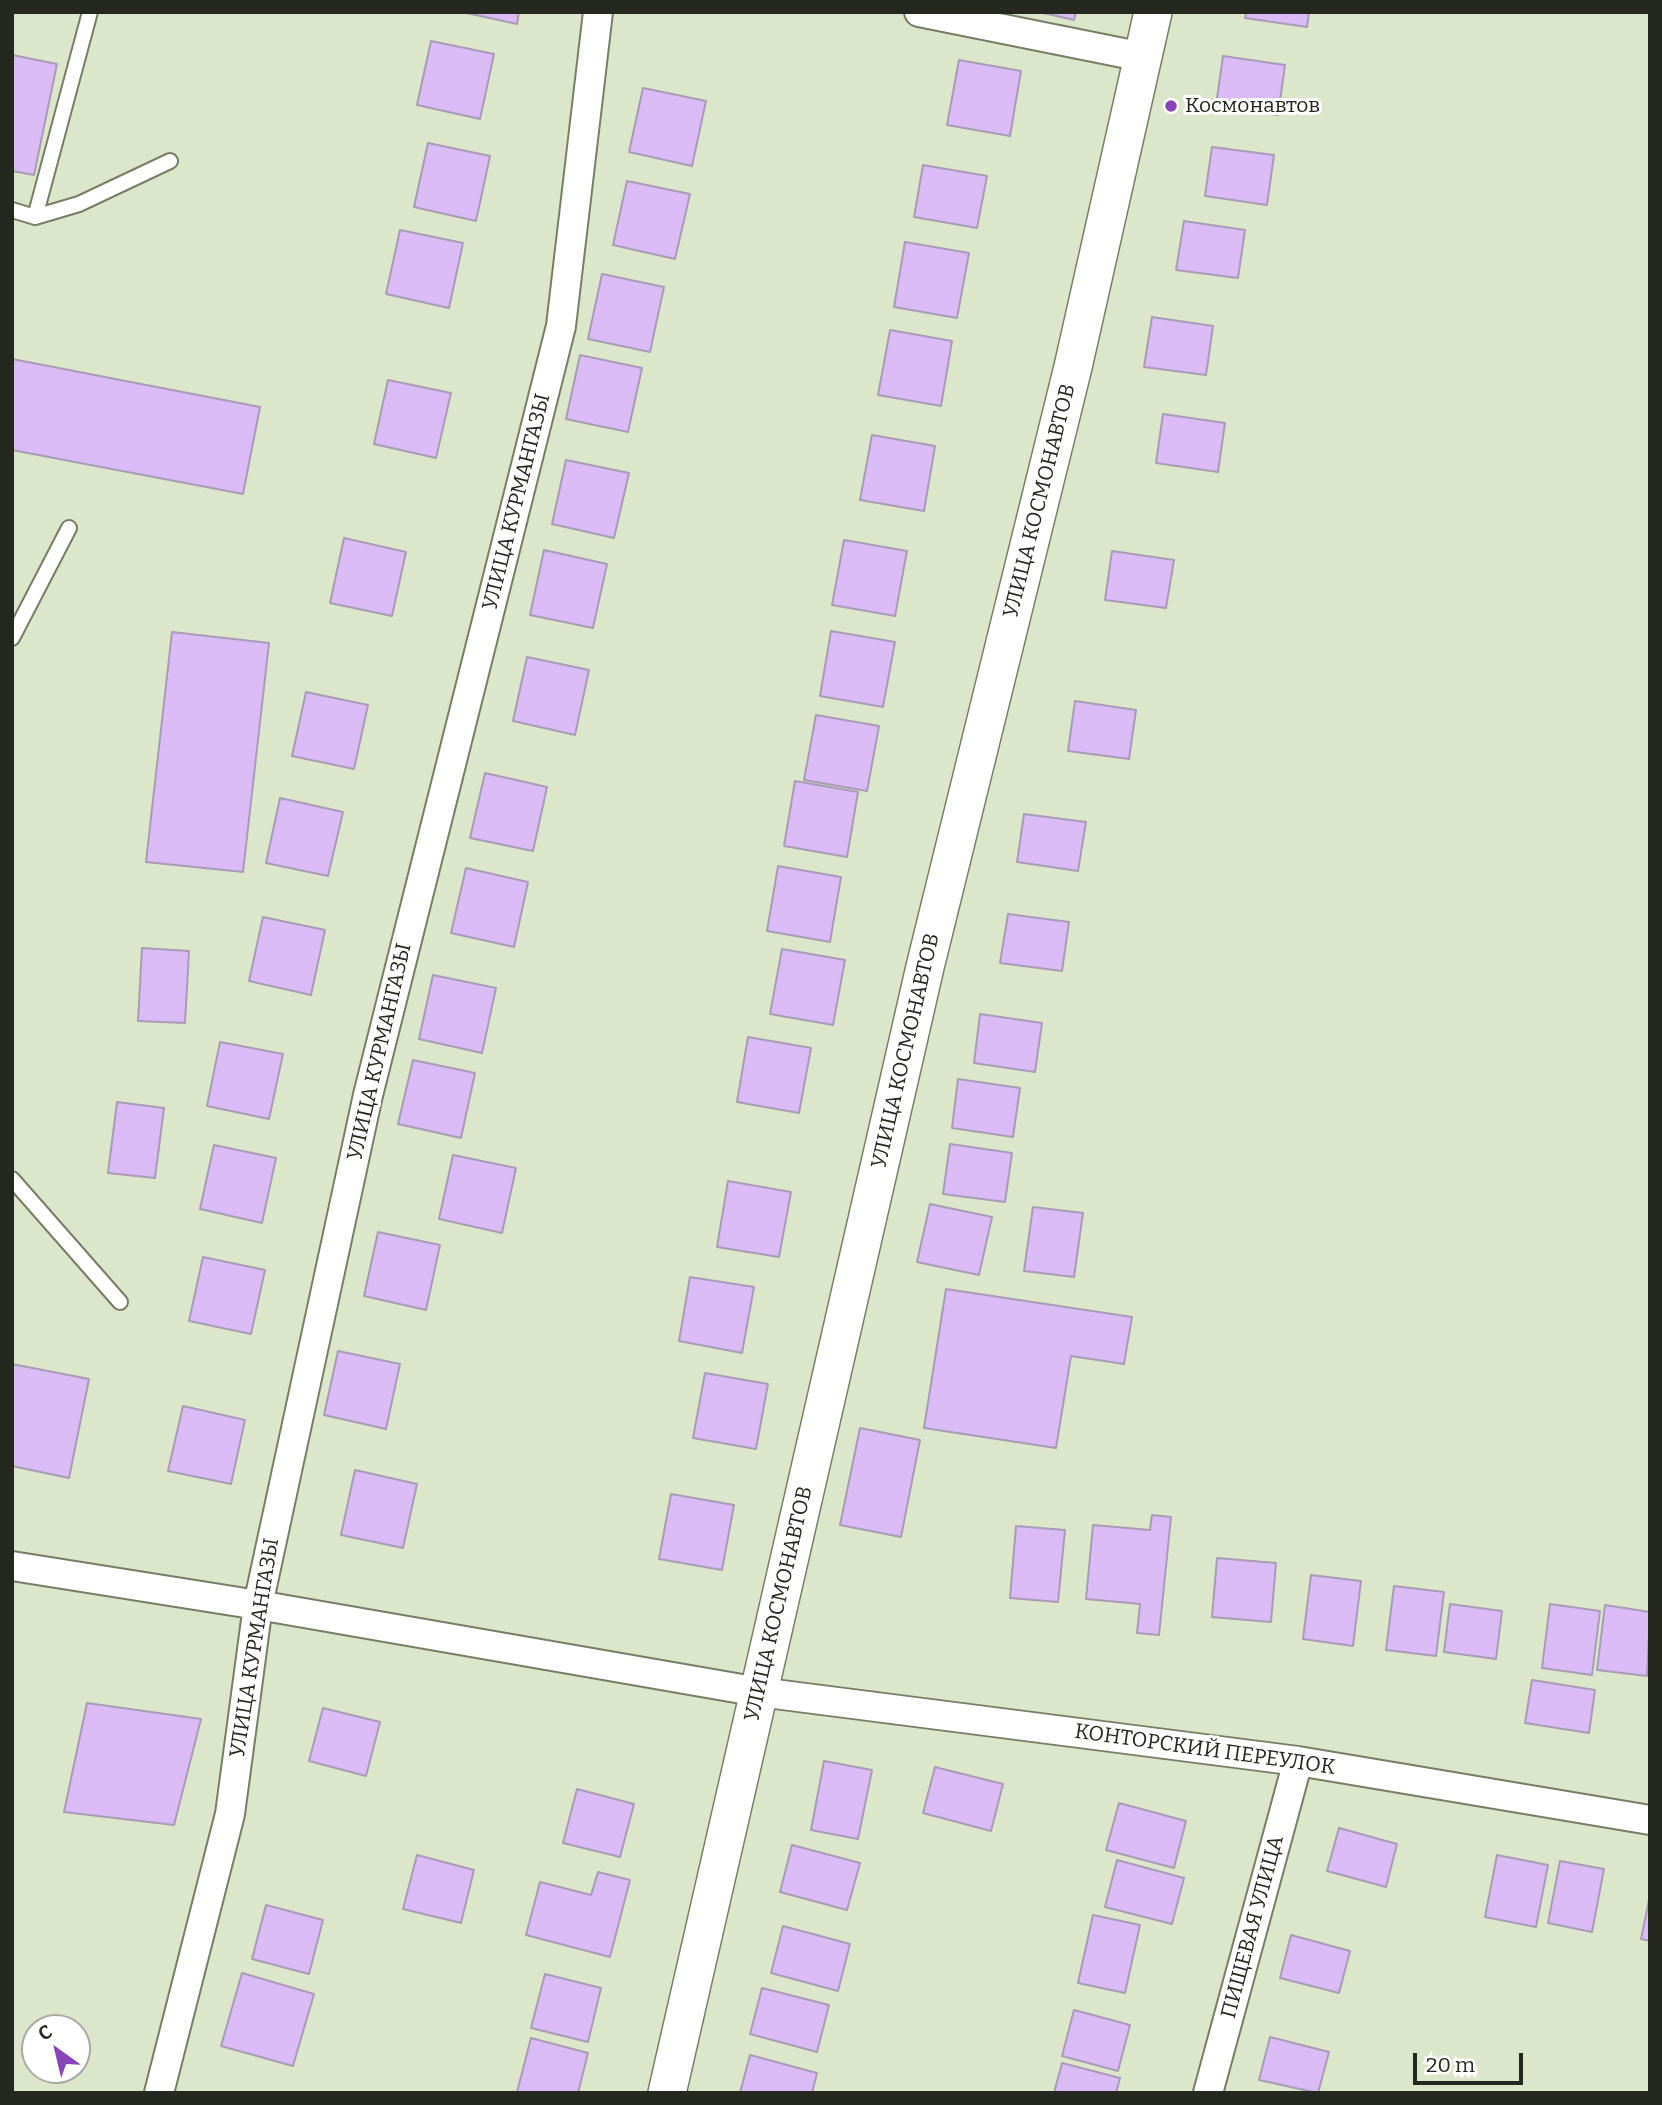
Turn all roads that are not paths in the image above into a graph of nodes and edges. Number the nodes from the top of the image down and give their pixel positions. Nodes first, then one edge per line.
1 (90, 12) edge
2 (598, 12) edge
3 (919, 12) edge
4 (1153, 12) edge
5 (1143, 57) junction
6 (170, 161) dead end
7 (12, 209) edge
8 (35, 218) junction
9 (69, 528) dead end
10 (12, 638) edge
11 (12, 1179) edge
12 (120, 1303) dead end
13 (12, 1566) edge
14 (258, 1605) junction
15 (758, 1692) junction
16 (1298, 1761) junction
17 (1650, 1820) edge
18 (159, 2093) edge
19 (667, 2093) edge
20 (1208, 2093) edge

1 - 8 lane
2 - 14 street, УЛИЦА КУРМАНГАЗЫ
3 - 5 street
4 - 5 street, УЛИЦА КОСМОНАВТОВ
5 - 15 street, УЛИЦА КОСМОНАВТОВ
6 - 8 lane
7 - 8 lane
9 - 10 lane
11 - 12 lane
13 - 14 street, КОНТОРСКИЙ ПЕРЕУЛОК
14 - 15 street, КОНТОРСКИЙ ПЕРЕУЛОК
14 - 18 street, УЛИЦА КУРМАНГАЗЫ
15 - 16 street, КОНТОРСКИЙ ПЕРЕУЛОК
15 - 19 street, УЛИЦА КОСМОНАВТОВ
16 - 17 street, КОНТОРСКИЙ ПЕРЕУЛОК
16 - 20 street, ПИЩЕВАЯ УЛИЦА

